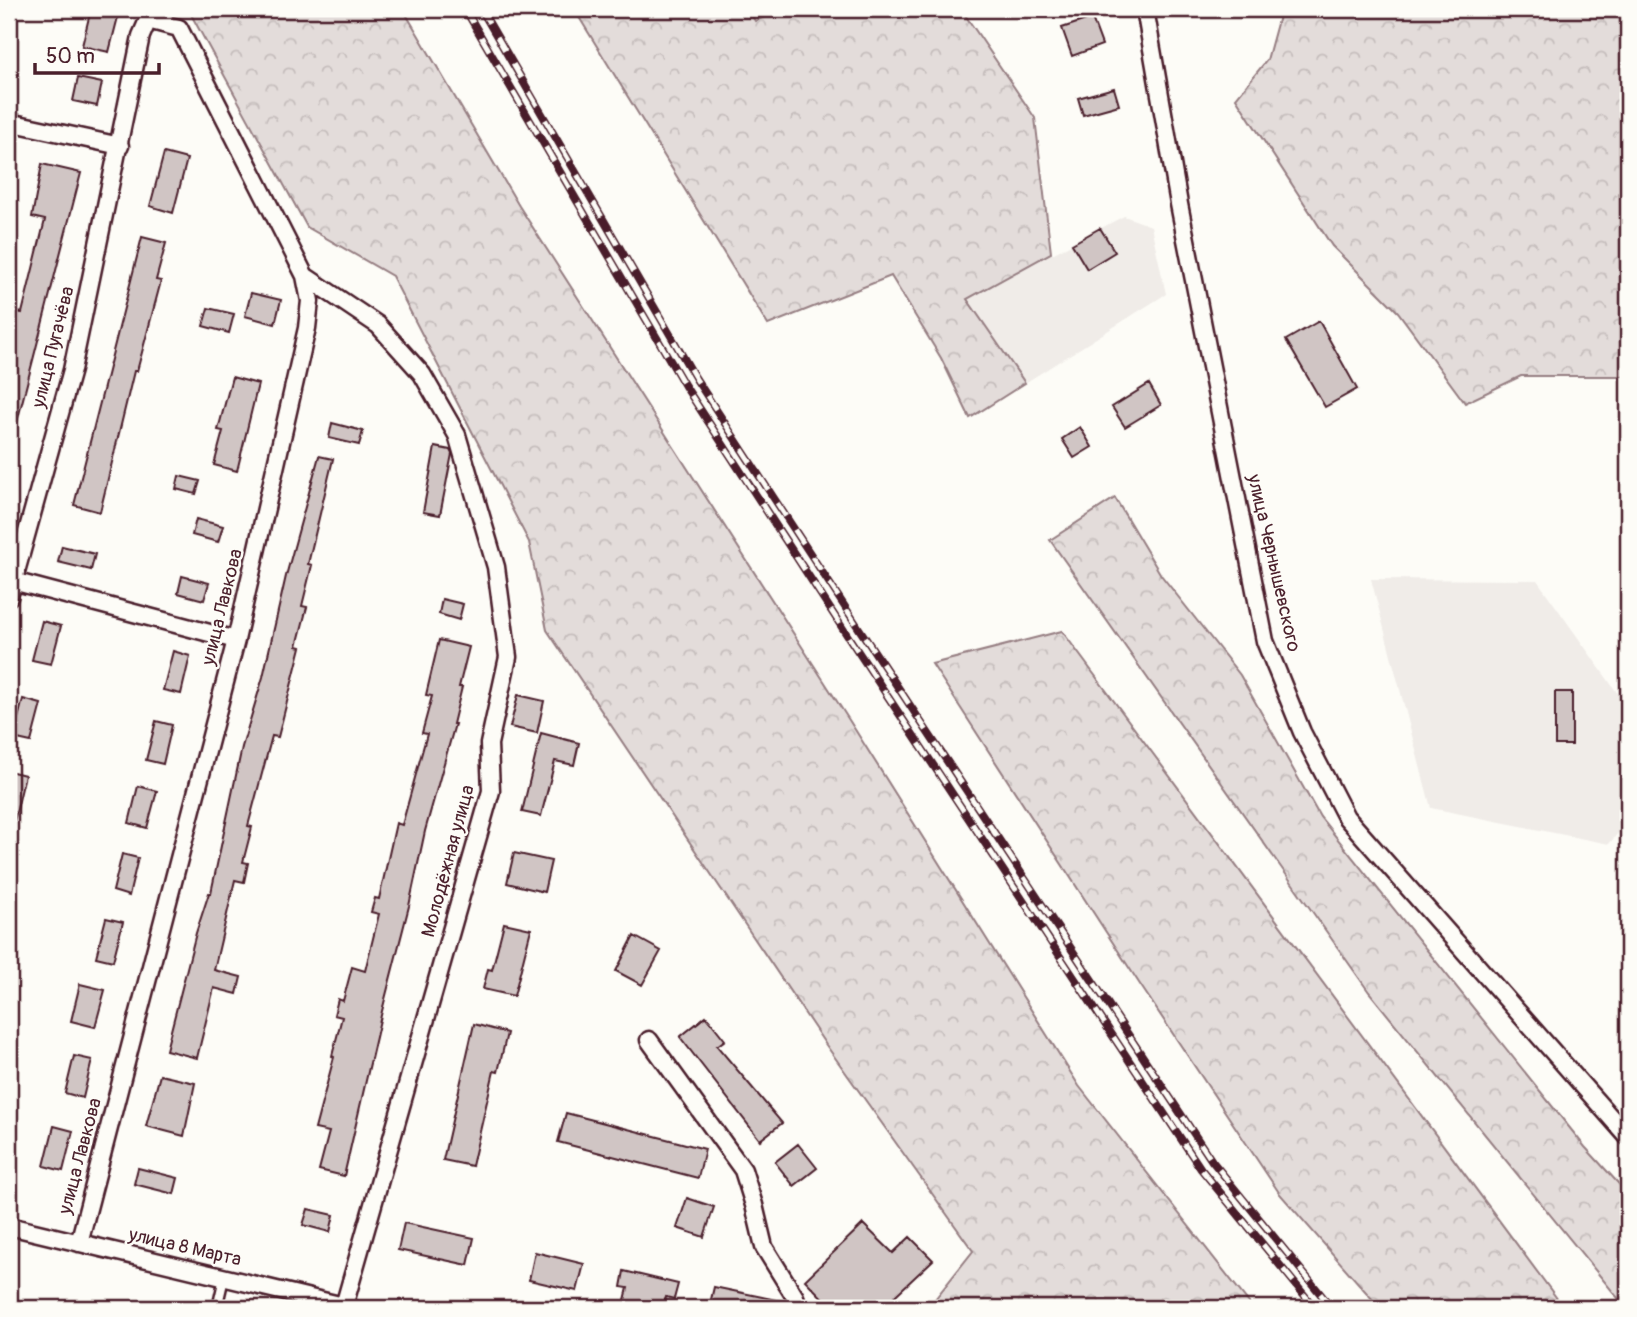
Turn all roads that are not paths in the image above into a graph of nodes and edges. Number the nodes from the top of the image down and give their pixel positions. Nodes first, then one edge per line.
1 (159, 9) edge
2 (1146, 9) edge
3 (167, 24) junction
4 (9, 122) edge
5 (120, 146) junction
6 (305, 276) junction
7 (10, 586) edge
8 (236, 640) junction
9 (649, 1040) dead end
10 (1628, 1138) edge
11 (9, 1226) edge
12 (79, 1244) junction
13 (224, 1278) junction
14 (348, 1307) edge
15 (217, 1308) edge
16 (799, 1308) edge

1 - 3 street, улица Лавкова
2 - 10 street, улица Чернышевского
3 - 5 street, улица Пугачёва
3 - 6 street, улица Лавкова
4 - 5 street
5 - 7 street, улица Пугачёва
6 - 8 street, улица Лавкова
6 - 14 street, Молодёжная улица
7 - 8 street
8 - 12 street, улица Лавкова
9 - 16 street
11 - 12 street, улица 8 Марта
12 - 13 street, улица 8 Марта
13 - 14 street, улица 8 Марта
13 - 15 lane

